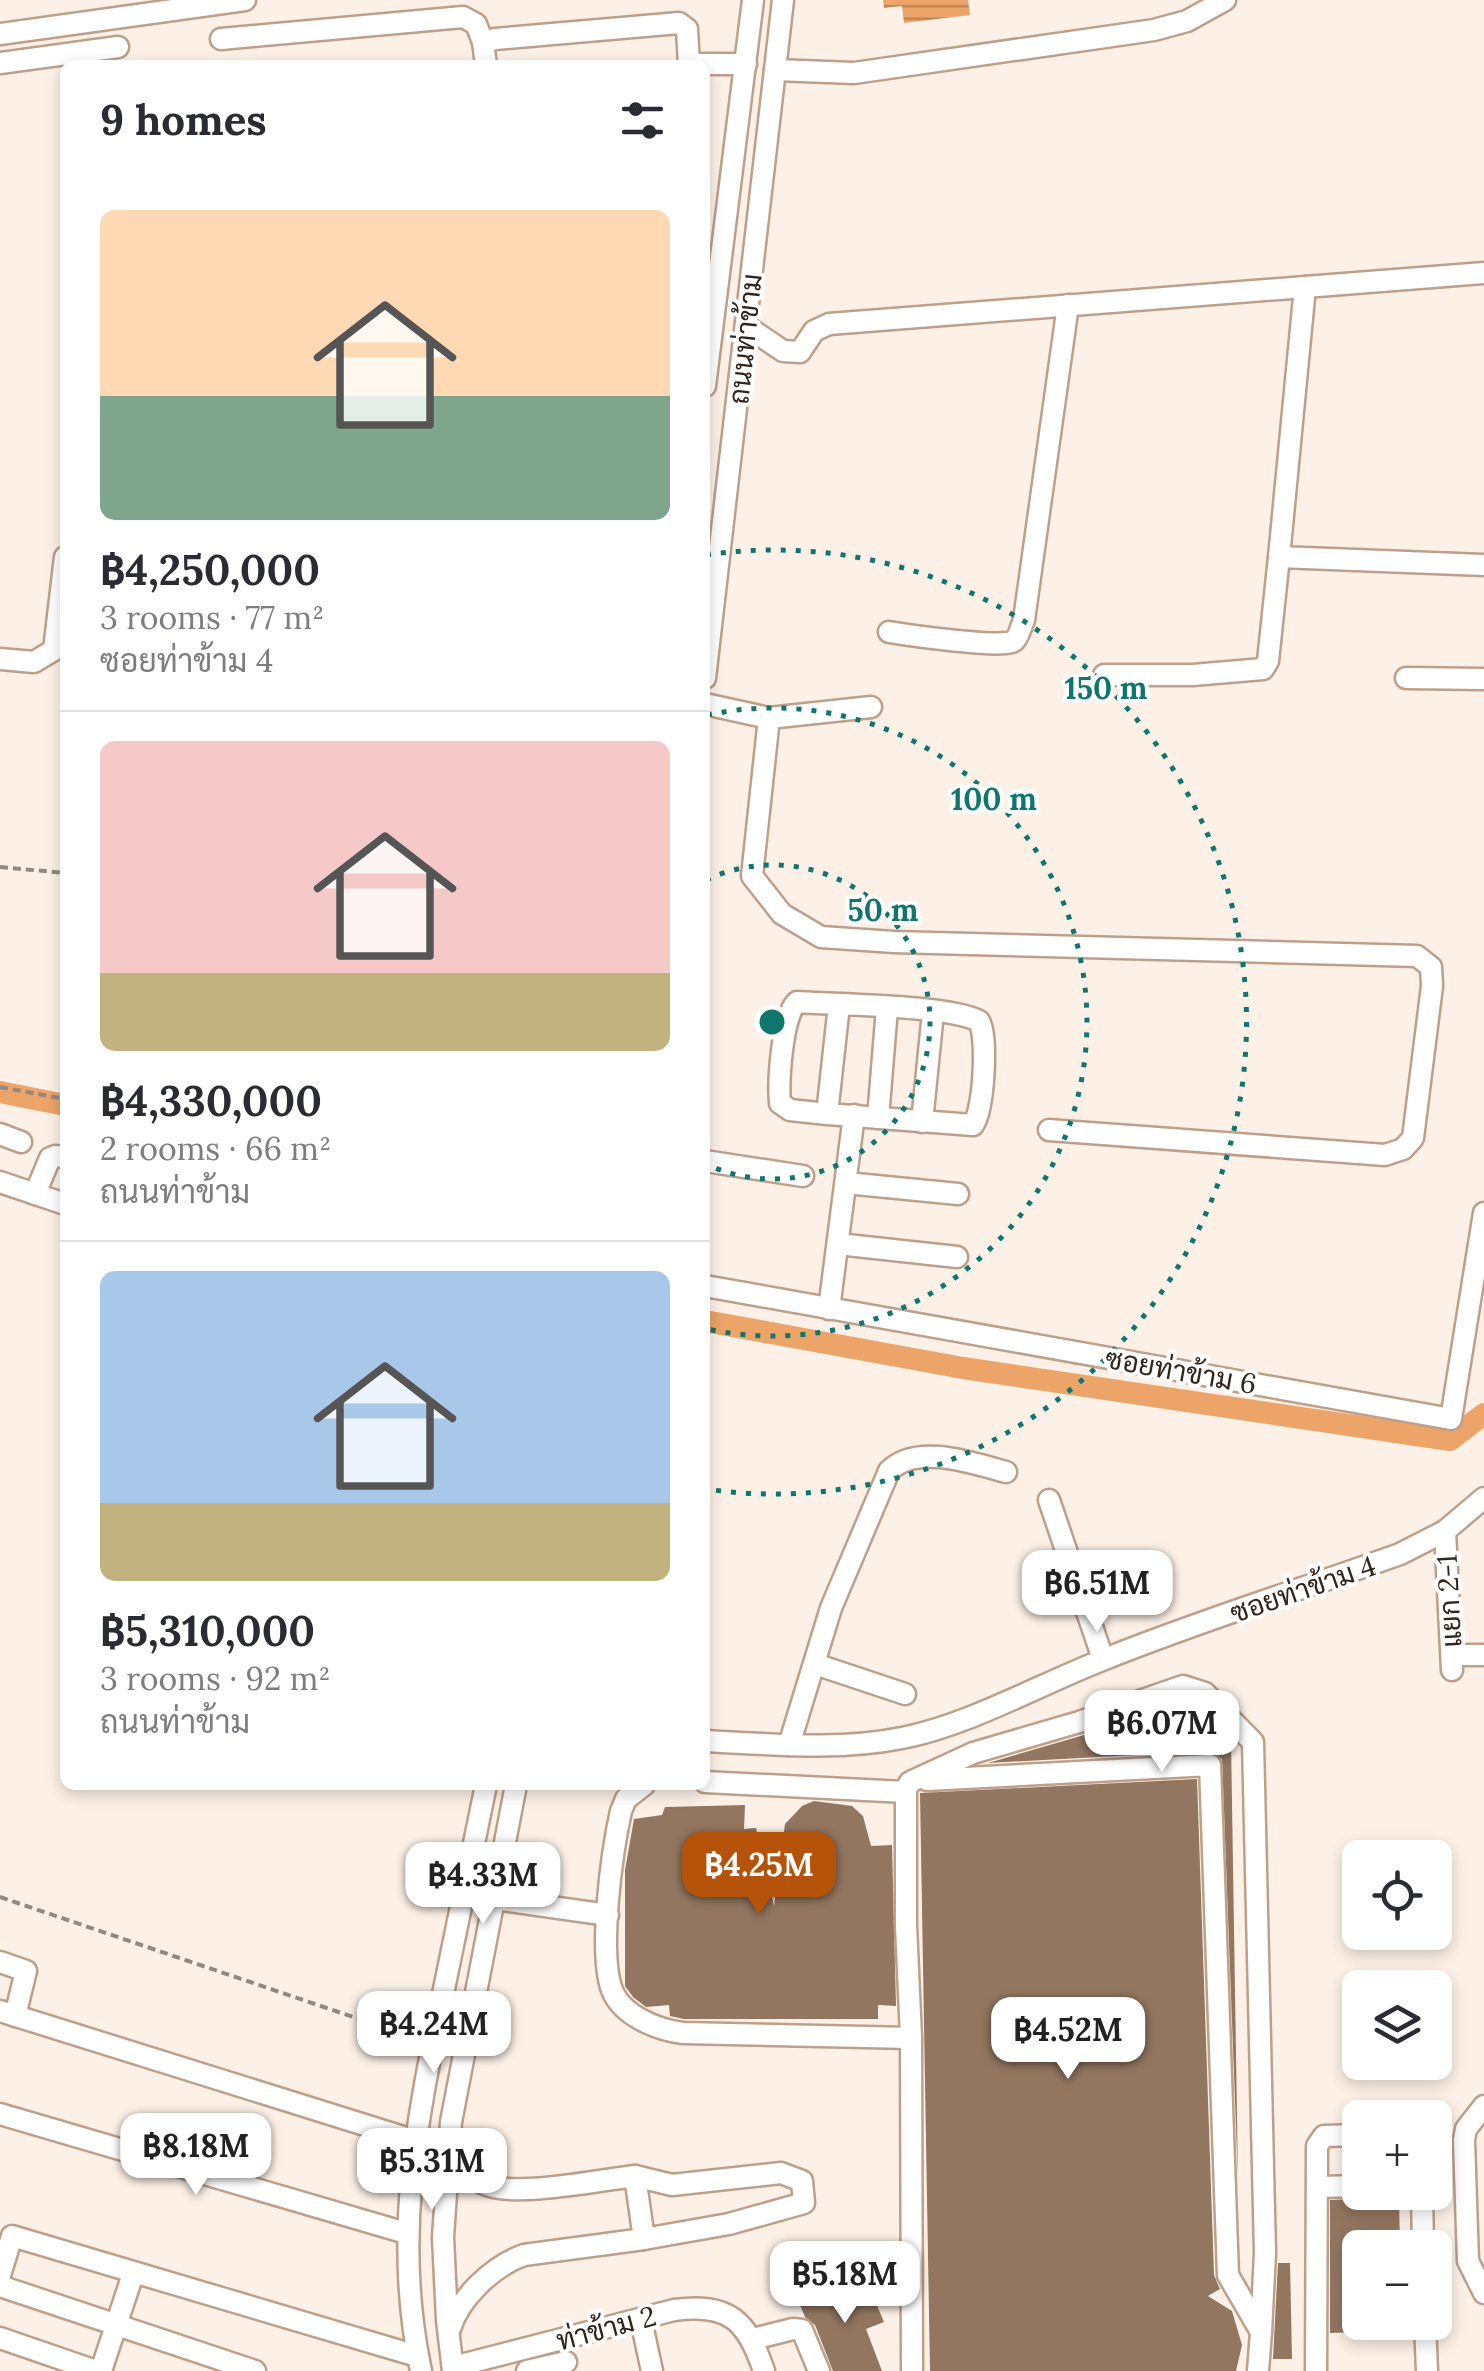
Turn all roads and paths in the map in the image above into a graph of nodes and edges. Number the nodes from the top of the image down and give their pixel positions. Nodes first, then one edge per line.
1 (245, 0) edge
2 (753, 0) edge
3 (783, 0) edge
4 (1225, 0) edge
5 (0, 34) edge
6 (222, 39) dead end
7 (484, 42) junction
8 (118, 48) dead end
9 (486, 60) edge
10 (688, 60) edge
11 (0, 63) edge
12 (746, 64) junction
13 (710, 65) edge
14 (775, 70) junction
15 (1484, 273) edge
16 (712, 276) edge
17 (1304, 287) junction
18 (1068, 306) junction
19 (710, 307) edge
20 (746, 326) junction
21 (1279, 557) junction
22 (1484, 566) edge
23 (60, 600) edge
24 (888, 632) dead end
25 (710, 635) edge
26 (0, 659) edge
27 (1104, 675) dead end
28 (1406, 678) dead end
29 (1484, 679) edge
30 (710, 705) edge
31 (871, 706) dead end
32 (769, 718) junction
33 (0, 867) edge
34 (60, 873) edge
35 (839, 1005) junction
36 (887, 1008) junction
37 (932, 1012) junction
38 (0, 1087) edge
39 (60, 1098) edge
40 (827, 1114) junction
41 (854, 1116) junction
42 (878, 1118) junction
43 (922, 1122) junction
44 (1049, 1130) dead end
45 (0, 1134) edge
46 (21, 1142) dead end
47 (60, 1156) edge
48 (710, 1161) edge
49 (804, 1176) dead end
50 (0, 1182) edge
51 (846, 1183) junction
52 (35, 1194) junction
53 (958, 1194) dead end
54 (60, 1202) edge
55 (1484, 1213) edge
56 (838, 1244) junction
57 (957, 1257) dead end
58 (710, 1287) edge
59 (829, 1309) junction
60 (1006, 1472) dead end
61 (1484, 1498) edge
62 (1048, 1500) dead end
63 (1445, 1531) junction
64 (1484, 1655) edge
65 (1104, 1659) junction
66 (815, 1664) junction
67 (905, 1694) dead end
68 (710, 1741) edge
69 (790, 1745) junction
70 (710, 1782) edge
71 (908, 1787) junction
72 (485, 1790) edge
73 (515, 1790) edge
74 (638, 1790) edge
75 (0, 1897) edge
76 (494, 1899) junction
77 (608, 1916) junction
78 (4, 1958) edge
79 (7, 2014) edge
80 (911, 2038) junction
81 (432, 2044) junction
82 (1484, 2106) edge
83 (0, 2114) edge
84 (1342, 2135) edge
85 (449, 2140) junction
86 (416, 2141) junction
87 (635, 2176) junction
88 (1342, 2187) edge
89 (1318, 2188) junction
90 (406, 2233) junction
91 (6, 2234) edge
92 (644, 2239) junction
93 (0, 2274) edge
94 (133, 2274) junction
95 (0, 2286) edge
96 (1484, 2293) edge
97 (642, 2320) junction
98 (116, 2324) junction
99 (1261, 2332) junction
100 (449, 2335) junction
101 (0, 2338) edge
102 (754, 2340) junction
103 (1425, 2340) edge
104 (566, 2362) dead end
105 (419, 2364) edge
106 (453, 2369) edge
107 (98, 2371) edge
108 (256, 2371) edge
109 (527, 2371) edge
110 (652, 2371) edge
111 (764, 2371) edge
112 (819, 2371) edge
113 (912, 2371) edge
114 (1258, 2371) edge
115 (1316, 2371) edge
116 (1426, 2371) edge

1 - 5 street
2 - 12 street, ถนนท่าข้าม
3 - 14 street, ถนนท่าข้าม
4 - 14 street
6 - 7 street
7 - 9 street
7 - 10 street
8 - 11 street
12 - 13 street
12 - 16 street, ถนนท่าข้าม
14 - 20 street, ถนนท่าข้าม
15 - 17 street
16 - 19 street, ถนนท่าข้าม
17 - 18 street
17 - 21 street
18 - 20 street
18 - 24 street
20 - 25 street, ถนนท่าข้าม
21 - 22 street
21 - 27 street
23 - 26 street
28 - 29 street
30 - 32 street
31 - 32 street
32 - 44 street
33 - 34 path
35 - 36 street
35 - 40 street
35 - 40 street
36 - 37 street
36 - 42 street
37 - 43 street
37 - 43 street
38 - 39 path
40 - 41 street
41 - 42 street
41 - 51 street
42 - 43 street
45 - 46 street
47 - 52 street
48 - 49 street
50 - 52 street
51 - 53 street
51 - 56 street
52 - 54 street
55 - 59 street, ซอยท่าข้าม 6
56 - 57 street
56 - 59 street
58 - 59 street, ซอยท่าข้าม 6
60 - 66 street
61 - 63 street, ซอยท่าข้าม 4
62 - 65 street
63 - 64 street, แยก 2-1
63 - 65 street, ซอยท่าข้าม 4
65 - 69 street, ซอยท่าข้าม 4
66 - 67 street
66 - 69 street
68 - 69 street, ซอยท่าข้าม 4
70 - 71 street
71 - 80 street
71 - 99 street
71 - 99 street
72 - 81 street
73 - 76 street
74 - 77 street
75 - 81 path
76 - 77 street
76 - 85 street
77 - 80 street
78 - 79 street
79 - 86 street
80 - 113 street
81 - 86 street
82 - 96 street
83 - 90 street
84 - 89 street
85 - 87 street
85 - 100 street
86 - 90 street
87 - 92 street
87 - 92 street
88 - 89 street
89 - 115 street
90 - 105 street
91 - 93 street
91 - 94 street
92 - 100 street
94 - 98 street
94 - 105 street
95 - 98 street
97 - 102 street, ท่าข้าม 2
97 - 106 street, ท่าข้าม 2
97 - 110 street
98 - 107 street
98 - 108 street
99 - 114 street
100 - 106 street
101 - 107 street
102 - 111 street
102 - 112 street
103 - 116 street
104 - 109 street

